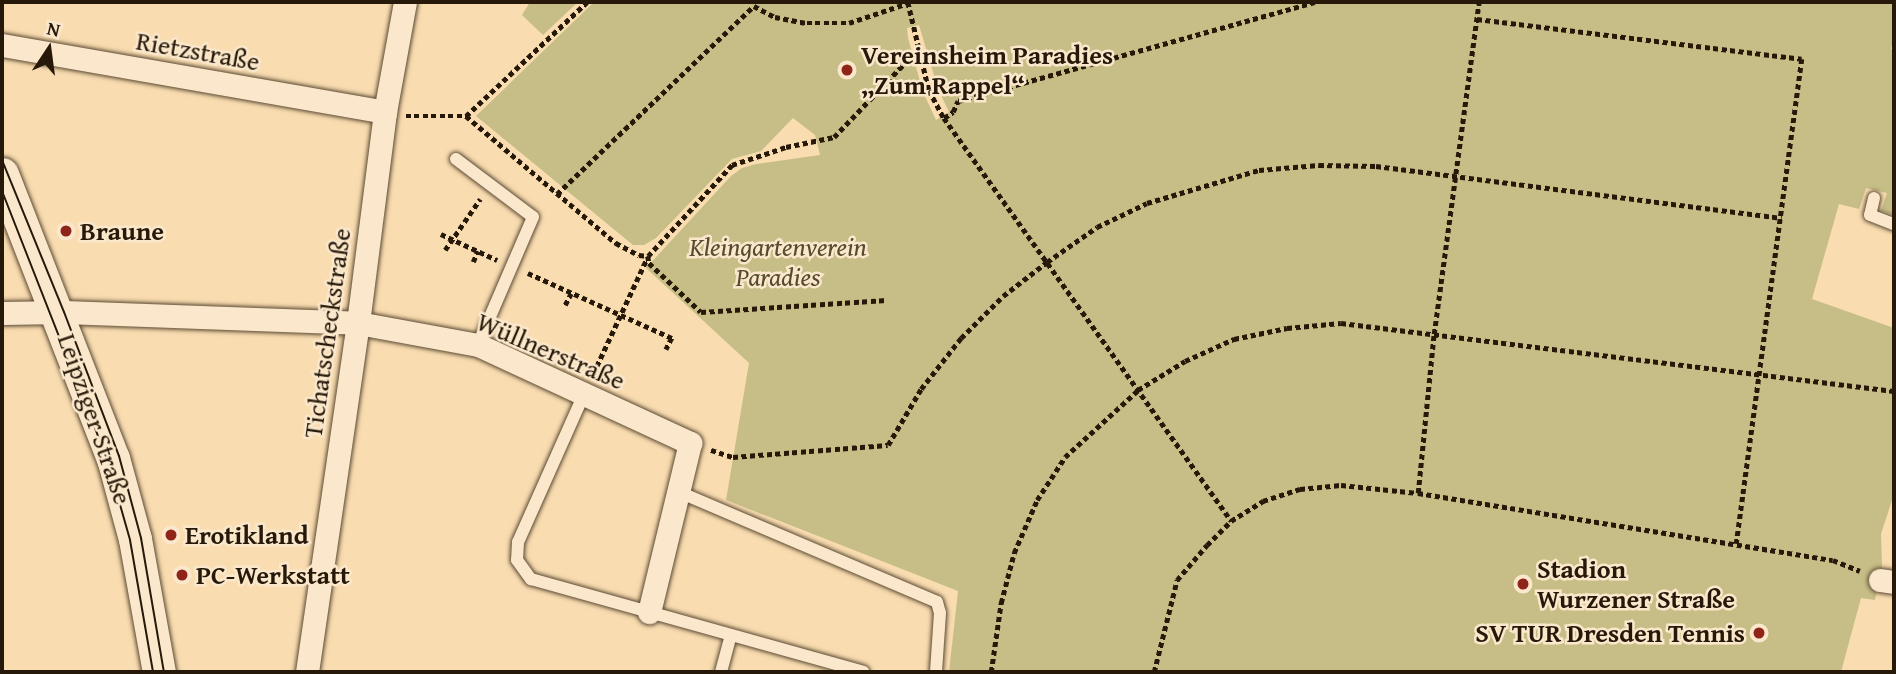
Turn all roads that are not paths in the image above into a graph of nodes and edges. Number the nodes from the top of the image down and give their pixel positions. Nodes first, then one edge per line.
1 (405, 2) edge
2 (2, 45) edge
3 (385, 112) junction
4 (456, 159) dead end
5 (2, 174) edge
6 (1874, 198) dead end
7 (1894, 224) edge
8 (58, 312) junction
9 (2, 313) edge
10 (358, 323) junction
11 (478, 345) junction
12 (584, 394) junction
13 (679, 492) junction
14 (649, 612) junction
15 (731, 635) junction
16 (159, 672) edge
17 (307, 672) edge
18 (721, 672) edge
19 (863, 672) edge
20 (936, 672) edge

1 - 3 street, Tichatscheckstraße
2 - 3 street, Rietzstraße
3 - 10 street, Tichatscheckstraße
4 - 11 lane
5 - 8 main road, Leipziger Straße
6 - 7 lane
8 - 9 street, Wüllnerstraße
8 - 10 street, Wüllnerstraße
8 - 16 main road, Leipziger Straße
10 - 11 street, Wüllnerstraße
10 - 17 street, Tichatscheckstraße
11 - 12 street, Wüllnerstraße
12 - 13 street, Wüllnerstraße
12 - 14 lane
13 - 14 street
13 - 20 lane
14 - 15 lane
15 - 18 lane
15 - 19 lane

